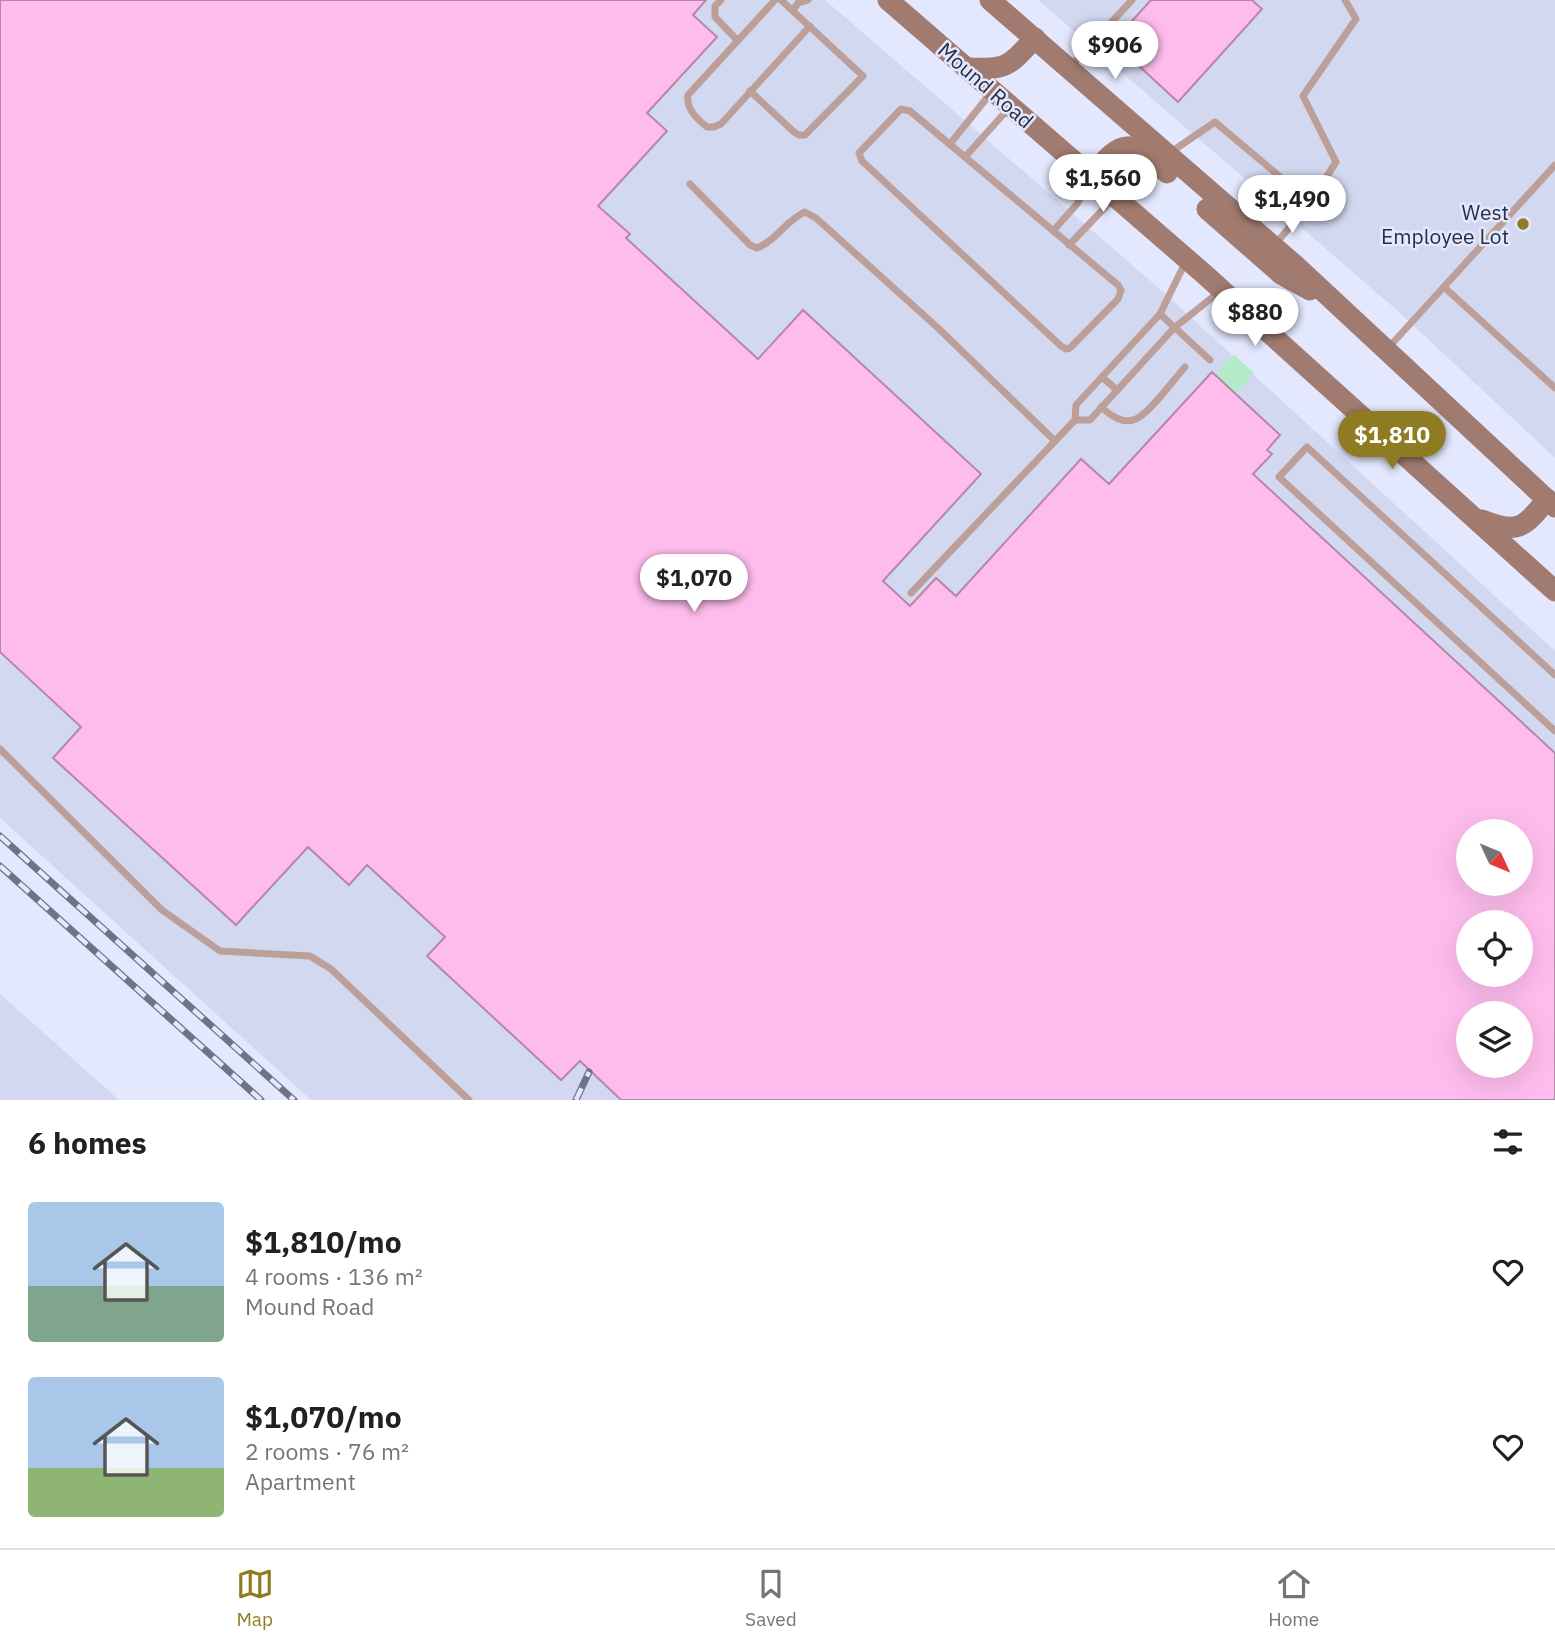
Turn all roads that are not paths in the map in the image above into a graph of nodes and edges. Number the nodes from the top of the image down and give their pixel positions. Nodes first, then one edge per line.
1 (721, 0) edge
2 (775, 0) edge
3 (781, 0) edge
4 (808, 0) edge
5 (888, 0) edge
6 (990, 0) edge
7 (1132, 0) edge
8 (1345, 0) edge
9 (796, 4) edge
10 (810, 26) junction
11 (1035, 38) junction
12 (737, 40) junction
13 (967, 68) junction
14 (1069, 68) junction
15 (993, 90) junction
16 (750, 91) junction
17 (1011, 107) junction
18 (950, 144) junction
19 (1167, 155) junction
20 (965, 157) junction
21 (1555, 165) edge
22 (1091, 177) junction
23 (690, 184) dead end
24 (1115, 197) junction
25 (1310, 202) junction
26 (1053, 231) junction
27 (1069, 245) junction
28 (1273, 247) junction
29 (1187, 259) junction
30 (1444, 287) junction
31 (1222, 290) junction
32 (1337, 304) junction
33 (1160, 314) junction
34 (1174, 328) junction
35 (1386, 350) junction
36 (1210, 360) dead end
37 (1185, 368) dead end
38 (1102, 377) junction
39 (1555, 388) edge
40 (1117, 390) junction
41 (1101, 407) junction
42 (1075, 420) junction
43 (1055, 441) junction
44 (1551, 503) edge
45 (1476, 518) junction
46 (1555, 591) edge
47 (911, 593) dead end
48 (1555, 675) edge
49 (1555, 731) edge
50 (0, 749) edge
51 (469, 1100) edge

1 - 12 lane
2 - 12 lane
3 - 9 lane
4 - 9 lane
5 - 13 main road, Mound Road
6 - 11 main road
7 - 14 lane
8 - 25 lane
9 - 10 lane
10 - 16 lane
10 - 16 lane
11 - 13 main road
11 - 14 main road
12 - 16 lane
13 - 15 main road, Mound Road
14 - 19 main road
15 - 17 main road, Mound Road
15 - 18 lane
17 - 20 lane
17 - 22 main road, Mound Road
18 - 20 lane
18 - 27 lane
19 - 25 lane
19 - 28 main road
20 - 26 lane
21 - 30 lane
22 - 24 main road, Mound Road
22 - 26 lane
22 - 32 main road
23 - 43 lane
24 - 27 lane
24 - 29 main road, Mound Road
25 - 28 lane
26 - 27 lane
28 - 32 main road
29 - 31 main road, Mound Road
29 - 33 lane
30 - 35 lane
30 - 39 lane
31 - 34 lane
31 - 45 main road, Mound Road
32 - 35 main road
33 - 34 lane
33 - 38 lane
34 - 36 lane
34 - 40 lane
35 - 44 main road
37 - 41 lane
38 - 40 lane
38 - 42 lane
40 - 41 lane
41 - 42 lane
42 - 43 lane
43 - 47 lane
44 - 45 main road
45 - 46 main road, Mound Road
48 - 49 lane
50 - 51 lane

